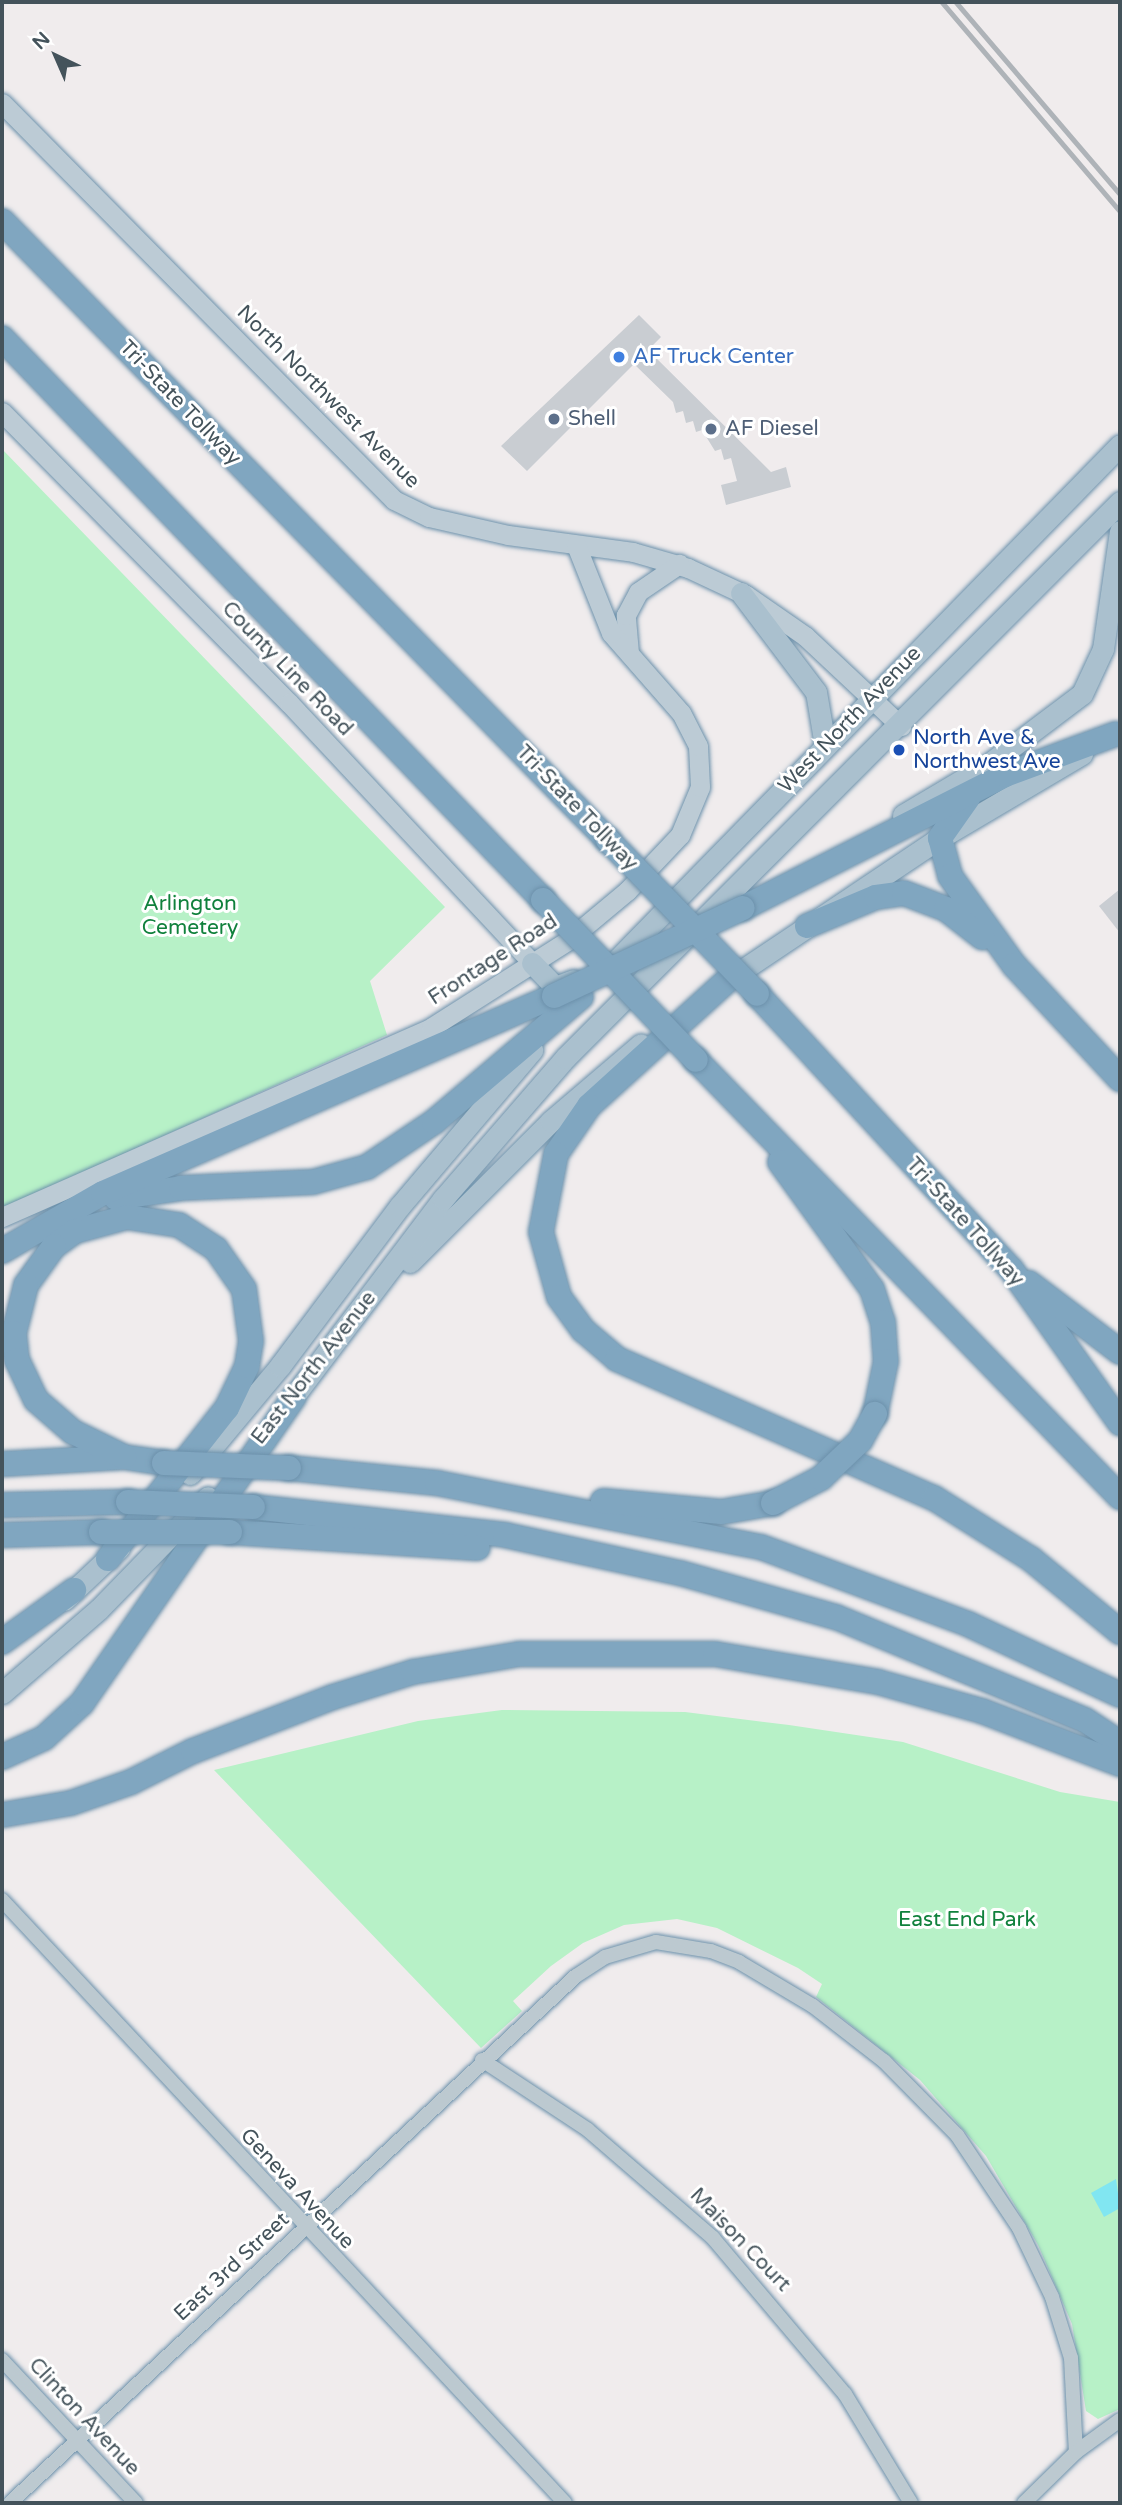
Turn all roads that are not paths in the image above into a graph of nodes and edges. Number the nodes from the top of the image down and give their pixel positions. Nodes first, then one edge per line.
1 (2, 103) edge
2 (2, 221) edge
3 (2, 338) edge
4 (2, 412) edge
5 (1120, 445) edge
6 (1120, 502) edge
7 (1120, 531) edge
8 (576, 545) junction
9 (679, 564) junction
10 (741, 593) junction
11 (629, 653) junction
12 (871, 697) junction
13 (901, 726) junction
14 (1118, 733) edge
15 (825, 745) junction
16 (976, 790) junction
17 (940, 838) junction
18 (740, 905) junction
19 (807, 926) junction
20 (532, 963) junction
21 (1014, 965) junction
22 (730, 978) junction
23 (577, 988) junction
24 (602, 1021) joint
25 (1120, 1079) edge
26 (739, 1104) junction
27 (2, 1217) edge
28 (47, 1221) junction
29 (2, 1251) edge
30 (1011, 1269) junction
31 (1120, 1352) edge
32 (325, 1358) junction
33 (295, 1397) junction
34 (1120, 1423) edge
35 (124, 1457) junction
36 (2, 1464) edge
37 (437, 1483) junction
38 (1120, 1497) edge
39 (2, 1505) edge
40 (2, 1535) edge
41 (108, 1559) junction
42 (680, 1573) junction
43 (74, 1590) junction
44 (1120, 1632) edge
45 (2, 1642) edge
46 (2, 1655) edge
47 (2, 1693) edge
48 (1120, 1695) edge
49 (1120, 1743) edge
50 (2, 1757) edge
51 (1120, 1764) edge
52 (2, 1815) edge
53 (2, 1900) edge
54 (482, 2060) junction
55 (304, 2228) junction
56 (2, 2360) edge
57 (1120, 2420) edge
58 (76, 2441) junction
59 (1076, 2452) junction
60 (10, 2503) edge
61 (136, 2503) edge
62 (565, 2503) edge
63 (911, 2503) edge
64 (1024, 2503) edge

1 - 8 street, North Northwest Avenue
2 - 30 highway, Tri-State Tollway, bridge
3 - 26 highway, bridge
4 - 20 street, County Line Road
5 - 12 main road, West North Avenue
6 - 13 main road, West North Avenue
7 - 18 main road
8 - 9 street, North Northwest Avenue
8 - 11 street, Frontage Road
9 - 10 street, North Northwest Avenue
9 - 11 street
10 - 12 street, North Northwest Avenue
10 - 15 main road
11 - 20 street, Frontage Road
12 - 13 street, North Northwest Avenue
12 - 15 main road, West North Avenue
13 - 24 main road, West North Avenue
14 - 16 highway
14 - 17 main road
15 - 23 main road, West North Avenue
16 - 17 highway
16 - 18 highway
17 - 19 main road
17 - 21 highway
18 - 28 highway, bridge
19 - 21 highway
19 - 22 main road
20 - 23 main road
20 - 27 street, Frontage Road
21 - 25 highway
22 - 32 main road
22 - 44 highway
23 - 28 highway
23 - 41 main road, East North Avenue
24 - 32 main road, East North Avenue
26 - 37 highway, bridge
26 - 38 highway
28 - 29 highway
30 - 31 highway
30 - 34 highway, Tri-State Tollway
32 - 33 main road, East North Avenue
33 - 47 main road, East North Avenue
33 - 50 highway
35 - 36 highway
35 - 37 highway, bridge
35 - 41 highway
37 - 48 highway
39 - 42 highway, bridge
40 - 42 highway, bridge
41 - 43 main road, East North Avenue
42 - 49 highway
43 - 45 highway
43 - 46 main road, East North Avenue
51 - 52 highway
53 - 55 street, Geneva Avenue
54 - 55 street, East 3rd Street
54 - 59 street, East 3rd Street
54 - 63 street, Maison Court
55 - 58 street, East 3rd Street
55 - 62 street, Geneva Avenue
56 - 58 street, Clinton Avenue
57 - 59 street
58 - 60 street, East 3rd Street
58 - 61 street, Clinton Avenue
59 - 64 street

